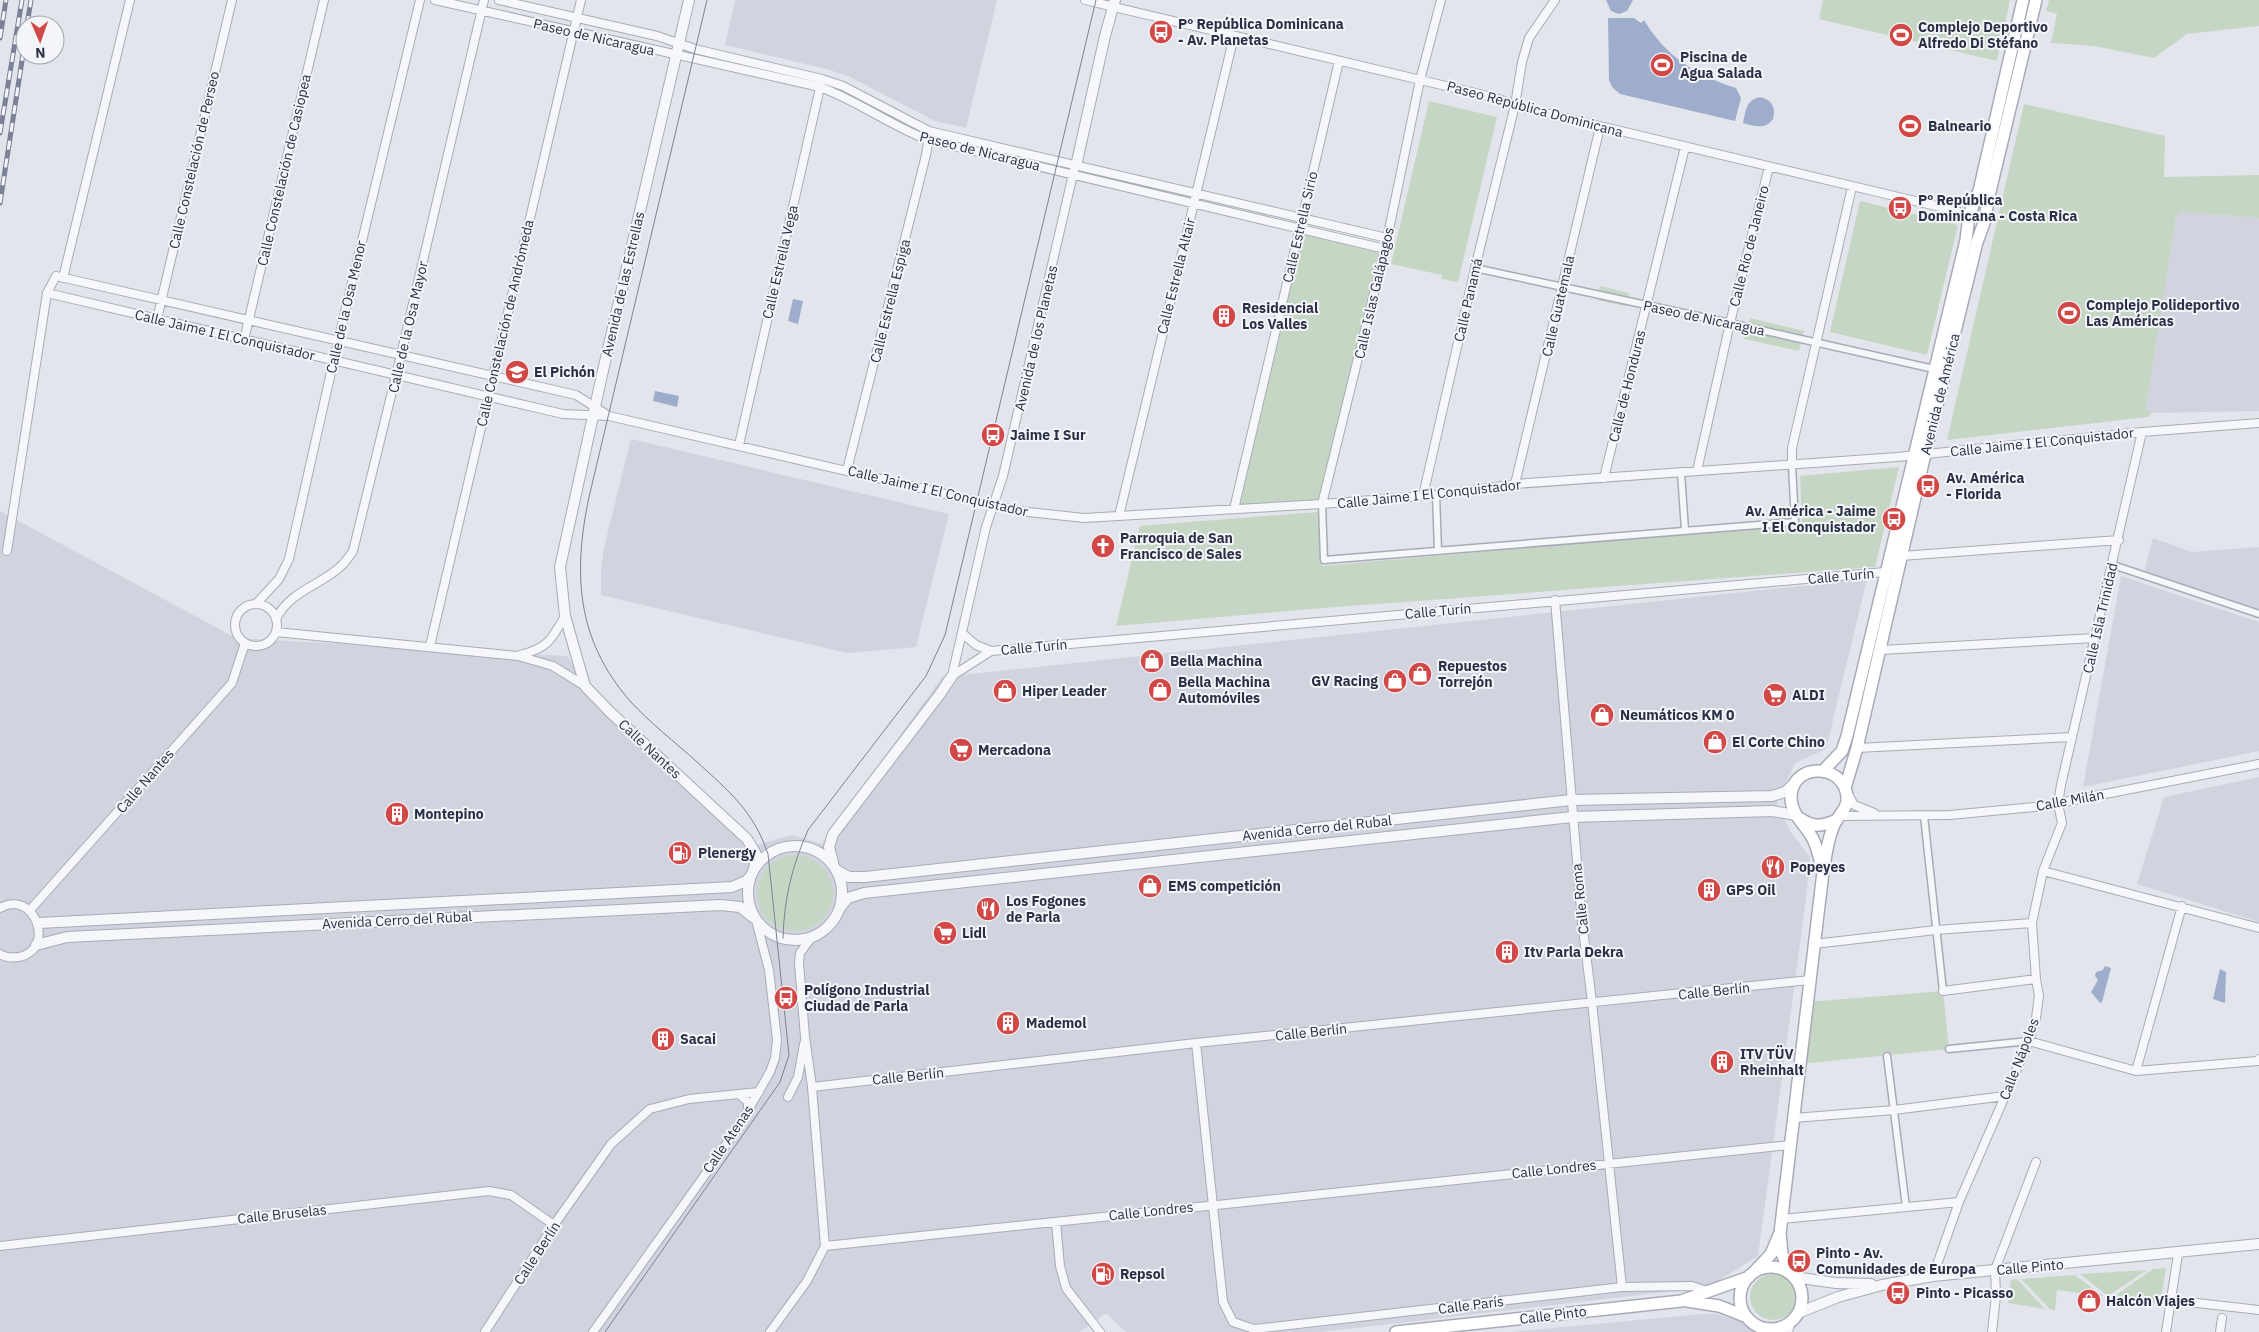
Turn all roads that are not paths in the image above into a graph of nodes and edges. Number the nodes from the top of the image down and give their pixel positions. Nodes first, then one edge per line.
1 (130, 0) edge
2 (232, 0) edge
3 (324, 0) edge
4 (420, 0) edge
5 (435, 0) edge
6 (484, 0) edge
7 (499, 0) edge
8 (581, 0) edge
9 (689, 0) edge
10 (1085, 0) edge
11 (1441, 0) edge
12 (1555, 0) edge
13 (2023, 0) edge
14 (2036, 0) edge
15 (1115, 3) edge
16 (482, 10) junction
17 (577, 18) junction
18 (574, 32) junction
19 (1234, 36) junction
20 (678, 43) junction
21 (676, 55) junction
22 (1340, 61) junction
23 (1420, 80) junction
24 (821, 83) junction
25 (1515, 105) junction
26 (1600, 127) junction
27 (929, 131) junction
28 (928, 140) junction
29 (1685, 147) junction
30 (1769, 167) junction
31 (1074, 170) junction
32 (1852, 187) junction
33 (1196, 194) junction
34 (1194, 203) junction
35 (1969, 215) junction
36 (1302, 219) junction
37 (1985, 220) junction
38 (1300, 229) junction
39 (1387, 238) junction
40 (1385, 249) junction
41 (1475, 268) junction
42 (60, 277) junction
43 (1562, 287) junction
44 (47, 294) junction
45 (161, 300) junction
46 (1647, 305) junction
47 (157, 319) junction
48 (248, 320) junction
49 (1730, 323) junction
50 (244, 340) junction
51 (338, 340) junction
52 (1816, 343) junction
53 (401, 355) junction
54 (334, 361) junction
55 (1934, 370) junction
56 (397, 375) junction
57 (492, 376) junction
58 (488, 397) junction
59 (594, 411) junction
60 (2259, 423) edge
61 (2142, 432) junction
62 (739, 445) junction
63 (1919, 455) junction
64 (1792, 465) junction
65 (847, 470) junction
66 (1697, 471) junction
67 (1681, 473) junction
68 (1604, 478) junction
69 (1515, 484) junction
70 (1436, 495) junction
71 (1423, 496) junction
72 (1322, 504) junction
73 (993, 505) junction
74 (1234, 510) junction
75 (1119, 516) junction
76 (1685, 530) junction
77 (2119, 540) junction
78 (7, 551) dead end
79 (1438, 551) junction
80 (1901, 556) junction
81 (2112, 565) junction
82 (1885, 572) junction
83 (1555, 600) junction
84 (256, 604) junction
85 (2259, 614) edge
86 (565, 616) junction
87 (276, 619) junction
88 (276, 632) junction
89 (962, 633) junction
90 (2095, 638) junction
91 (245, 644) junction
92 (430, 646) junction
93 (1881, 650) junction
94 (991, 651) junction
95 (518, 656) junction
96 (952, 676) junction
97 (585, 686) junction
98 (2072, 737) junction
99 (1857, 748) junction
100 (2259, 764) edge
101 (1823, 771) junction
102 (1797, 781) junction
103 (1845, 789) junction
104 (1571, 800) junction
105 (2058, 804) junction
106 (1878, 815) junction
107 (1924, 816) junction
108 (1572, 817) junction
109 (1798, 817) junction
110 (1839, 818) junction
111 (835, 868) junction
112 (2043, 871) junction
113 (1823, 872) junction
114 (753, 873) junction
115 (2182, 906) junction
116 (0, 908) edge
117 (840, 908) junction
118 (30, 910) junction
119 (755, 919) junction
120 (38, 923) junction
121 (2032, 923) junction
122 (2259, 928) edge
123 (1936, 930) junction
124 (811, 938) junction
125 (1814, 944) junction
126 (36, 945) junction
127 (0, 954) edge
128 (2036, 979) junction
129 (1810, 980) junction
130 (1943, 991) joint
131 (1592, 1002) junction
132 (805, 1037) junction
133 (2029, 1041) junction
134 (1196, 1044) junction
135 (1949, 1049) dead end
136 (1887, 1056) dead end
137 (2259, 1058) edge
138 (2136, 1070) junction
139 (812, 1087) junction
140 (759, 1092) junction
141 (739, 1094) junction
142 (2005, 1096) junction
143 (788, 1097) dead end
144 (748, 1110) junction
145 (1894, 1110) junction
146 (1794, 1118) junction
147 (1790, 1145) junction
148 (2036, 1162) dead end
149 (1609, 1163) junction
150 (1959, 1202) junction
151 (1214, 1204) junction
152 (1906, 1207) junction
153 (1782, 1219) junction
154 (1056, 1222) junction
155 (554, 1225) junction
156 (1780, 1234) junction
157 (2259, 1244) edge
158 (0, 1246) edge
159 (825, 1246) junction
160 (2178, 1254) junction
161 (1995, 1270) junction
162 (1751, 1275) junction
163 (1793, 1276) junction
164 (1933, 1276) junction
165 (1882, 1285) junction
166 (1622, 1288) junction
167 (1709, 1292) junction
168 (2172, 1300) junction
169 (1682, 1301) junction
170 (2259, 1310) edge
171 (1747, 1317) junction
172 (2222, 1318) dead end
173 (1792, 1322) edge
174 (1091, 1323) junction
175 (1776, 1330) edge
176 (485, 1332) edge
177 (594, 1332) edge
178 (770, 1332) edge
179 (1089, 1332) edge
180 (1100, 1332) edge
181 (1396, 1332) edge
182 (1992, 1332) edge
183 (2166, 1332) edge
184 (2220, 1332) edge

1 - 42 street
2 - 45 street, Calle Constelación de Perseo
3 - 48 street, Calle Constelación de Casiopea
4 - 51 street, Calle de la Osa Menor
5 - 16 street, Paseo de Nicaragua
6 - 16 street, Calle de la Osa Mayor
7 - 17 street, Paseo de Nicaragua
8 - 17 street, Calle Constelación de Andrómeda
9 - 20 street, Avenida de las Estrellas
10 - 15 street, Paseo República Dominicana
11 - 23 street, Calle Islas Galápagos
12 - 25 street, Calle Panamá
13 - 35 main road, Avenida de América
14 - 37 main road, Avenida de América
15 - 19 street, Paseo República Dominicana
15 - 31 street, Avenida de los Planetas
16 - 18 street, Paseo de Nicaragua
16 - 53 street, Calle de la Osa Mayor
17 - 18 street, Calle Constelación de Andrómeda
17 - 20 street, Paseo de Nicaragua
18 - 21 street, Paseo de Nicaragua
18 - 57 street, Calle Constelación de Andrómeda
19 - 22 street, Paseo República Dominicana
19 - 33 street, Calle Estrella Altair
20 - 21 street, Avenida de las Estrellas
20 - 24 street, Paseo de Nicaragua
21 - 24 street, Paseo de Nicaragua
21 - 59 street, Avenida de las Estrellas
22 - 23 street, Paseo República Dominicana
22 - 36 street, Calle Estrella Sirio
23 - 25 street, Paseo República Dominicana
23 - 39 street, Calle Islas Galápagos
24 - 27 street, Paseo de Nicaragua
24 - 28 street, Paseo de Nicaragua
24 - 62 street, Calle Estrella Vega
25 - 26 street, Paseo República Dominicana
25 - 41 street, Calle Panamá
26 - 29 street, Paseo República Dominicana
26 - 43 street, Calle Guatemala
27 - 28 street, Calle Estrella Espiga
27 - 31 street, Paseo de Nicaragua
28 - 31 street, Paseo de Nicaragua
28 - 65 street, Calle Estrella Espiga
29 - 30 street, Paseo República Dominicana
29 - 46 street, Calle de Honduras
30 - 32 street, Paseo República Dominicana
30 - 49 street, Calle Río de Janeiro
31 - 33 street, Paseo de Nicaragua
31 - 34 street, Paseo de Nicaragua
31 - 73 street, Avenida de los Planetas
32 - 35 street, Paseo República Dominicana
32 - 52 street
33 - 34 street, Calle Estrella Altair
33 - 36 street, Paseo de Nicaragua
34 - 38 street, Paseo de Nicaragua
34 - 75 street, Calle Estrella Altair
35 - 37 street, Paseo República Dominicana
35 - 55 main road, Avenida de América
36 - 38 street, Calle Estrella Sirio
36 - 39 street, Paseo de Nicaragua
37 - 63 main road, Avenida de América
38 - 40 street, Paseo de Nicaragua
38 - 74 street, Calle Estrella Sirio
39 - 40 street, Calle Islas Galápagos
40 - 72 street, Calle Islas Galápagos
41 - 43 street, Paseo de Nicaragua
41 - 71 street, Calle Panamá
42 - 44 street
42 - 45 street, Calle Jaime I El Conquistador
43 - 46 street, Paseo de Nicaragua
43 - 69 street, Calle Guatemala
44 - 47 street, Calle Jaime I El Conquistador
44 - 78 street
45 - 47 street, Calle Constelación de Perseo
45 - 48 street, Calle Jaime I El Conquistador
46 - 49 street, Paseo de Nicaragua
46 - 68 street, Calle de Honduras
47 - 50 street, Calle Jaime I El Conquistador
48 - 50 street, Calle Constelación de Casiopea
48 - 51 street, Calle Jaime I El Conquistador
49 - 52 street, Paseo de Nicaragua
49 - 66 street, Calle Río de Janeiro
50 - 54 street, Calle Jaime I El Conquistador
51 - 53 street, Calle Jaime I El Conquistador
51 - 54 street, Calle de la Osa Menor
52 - 55 street, Paseo de Nicaragua
52 - 64 street
53 - 56 street, Calle de la Osa Mayor
53 - 57 street, Calle Jaime I El Conquistador
54 - 56 street, Calle Jaime I El Conquistador
54 - 84 street, Calle de la Osa Menor
55 - 63 main road, Avenida de América
56 - 58 street, Calle Jaime I El Conquistador
56 - 87 street, Calle de la Osa Mayor
57 - 58 street, Calle Constelación de Andrómeda
57 - 59 street, Calle Jaime I El Conquistador
58 - 59 street, Calle Jaime I El Conquistador
58 - 92 street, Calle Constelación de Andrómeda
59 - 62 street, Calle Jaime I El Conquistador
59 - 86 street, Avenida de las Estrellas
60 - 61 street, Calle Jaime I El Conquistador
61 - 63 street, Calle Jaime I El Conquistador
61 - 77 street, Calle Isla Trinidad
62 - 65 street, Calle Jaime I El Conquistador
63 - 64 street, Calle Jaime I El Conquistador
63 - 80 main road, Avenida de América
63 - 82 main road, Avenida de América
64 - 66 street, Calle Jaime I El Conquistador
64 - 76 street
65 - 73 street, Calle Jaime I El Conquistador
66 - 67 street, Calle Jaime I El Conquistador
67 - 68 street, Calle Jaime I El Conquistador
67 - 76 street
68 - 69 street, Calle Jaime I El Conquistador
69 - 70 street, Calle Jaime I El Conquistador
70 - 71 street, Calle Jaime I El Conquistador
70 - 79 street
71 - 72 street, Calle Jaime I El Conquistador
72 - 74 street, Calle Jaime I El Conquistador
72 - 79 street
73 - 75 street, Calle Jaime I El Conquistador
73 - 89 street, Avenida de los Planetas
74 - 75 street, Calle Jaime I El Conquistador
76 - 79 street
77 - 80 street
77 - 81 street, Calle Isla Trinidad
80 - 93 main road, Avenida de América
81 - 85 street
81 - 90 street, Calle Isla Trinidad
82 - 83 street, Calle Turín
82 - 101 main road, Avenida de América
83 - 94 street, Calle Turín
83 - 104 street, Calle Roma
84 - 87 street
84 - 91 street
86 - 95 street, Calle Nantes
86 - 97 street, Avenida de las Estrellas
87 - 88 street
88 - 91 street
88 - 92 street, Calle Nantes
89 - 94 street, Calle Turín
89 - 96 street, Avenida de los Planetas
90 - 93 street
90 - 98 street, Calle Isla Trinidad
91 - 118 street, Calle Nantes
92 - 95 street, Calle Nantes
93 - 99 main road, Avenida de América
94 - 96 street, Calle Turín
95 - 97 street, Calle Nantes
96 - 111 street, Calle Turín
97 - 114 street, Calle Nantes
98 - 99 street
98 - 105 street, Calle Isla Trinidad
99 - 103 main road, Avenida de América
100 - 105 street, Calle Milán
101 - 102 main road
101 - 103 main road
102 - 104 street, Avenida Cerro del Rubal
102 - 109 main road
103 - 106 street
103 - 110 main road
104 - 108 street, Calle Roma
104 - 111 street, Avenida Cerro del Rubal
105 - 107 street, Calle Milán
105 - 112 street, Calle Nápoles
106 - 107 street, Calle Milán
106 - 110 street, Calle Milán
107 - 123 street
108 - 109 street, Avenida Cerro del Rubal
108 - 117 street, Avenida Cerro del Rubal
108 - 131 street, Calle Roma
109 - 110 main road
109 - 113 main road
110 - 113 main road
111 - 114 street
111 - 117 street
112 - 115 street
112 - 121 street, Calle Nápoles
113 - 125 main road
114 - 119 street
114 - 120 street, Avenida Cerro del Rubal
115 - 122 street
115 - 138 street
116 - 118 street
117 - 124 street
118 - 120 street
119 - 124 street
119 - 126 street, Avenida Cerro del Rubal
119 - 140 street, Calle Atenas
120 - 126 street
121 - 123 street
121 - 128 street, Calle Nápoles
123 - 125 street
123 - 130 street
124 - 132 street
125 - 129 main road
126 - 127 street
128 - 130 street
128 - 133 street, Calle Nápoles
129 - 131 street, Calle Berlín
129 - 146 main road
131 - 134 street, Calle Berlín
131 - 149 street, Calle Roma
132 - 139 street
132 - 143 street
133 - 135 street
133 - 138 street
133 - 142 street, Calle Nápoles
134 - 139 street, Calle Berlín
134 - 151 street
136 - 145 street
137 - 138 street
139 - 159 street
140 - 141 street, Calle Berlín
140 - 144 street, Calle Atenas
141 - 144 street
141 - 155 street, Calle Berlín
142 - 145 street
142 - 150 street, Calle Nápoles
144 - 177 street, Calle Atenas
145 - 146 street
145 - 152 street
146 - 147 main road
147 - 149 street, Calle Londres
147 - 153 main road
148 - 161 street
149 - 151 street, Calle Londres
149 - 166 street, Calle Roma
150 - 152 street
150 - 164 street, Calle Nápoles
151 - 154 street, Calle Londres
151 - 166 street, Calle París
152 - 153 street
153 - 156 main road
154 - 159 street, Calle Londres
154 - 174 street
155 - 158 street, Calle Bruselas
155 - 176 street, Calle Berlín
156 - 162 main road
156 - 163 main road
157 - 160 street, Calle Pinto
159 - 178 street
160 - 161 street, Calle Pinto
160 - 168 street
161 - 164 street, Calle Pinto
161 - 182 street
162 - 163 main road
162 - 167 main road, Calle Pinto
162 - 171 main road
163 - 165 street, Calle Pinto
163 - 173 main road
164 - 165 street, Calle Pinto
165 - 173 street, Calle Pinto
166 - 167 street, Calle París
167 - 169 main road, Calle Pinto
168 - 170 street
168 - 183 street
169 - 171 main road, Calle Pinto
169 - 181 main road, Calle Pinto
171 - 175 main road
172 - 184 street
173 - 175 main road
174 - 179 street
174 - 180 street

